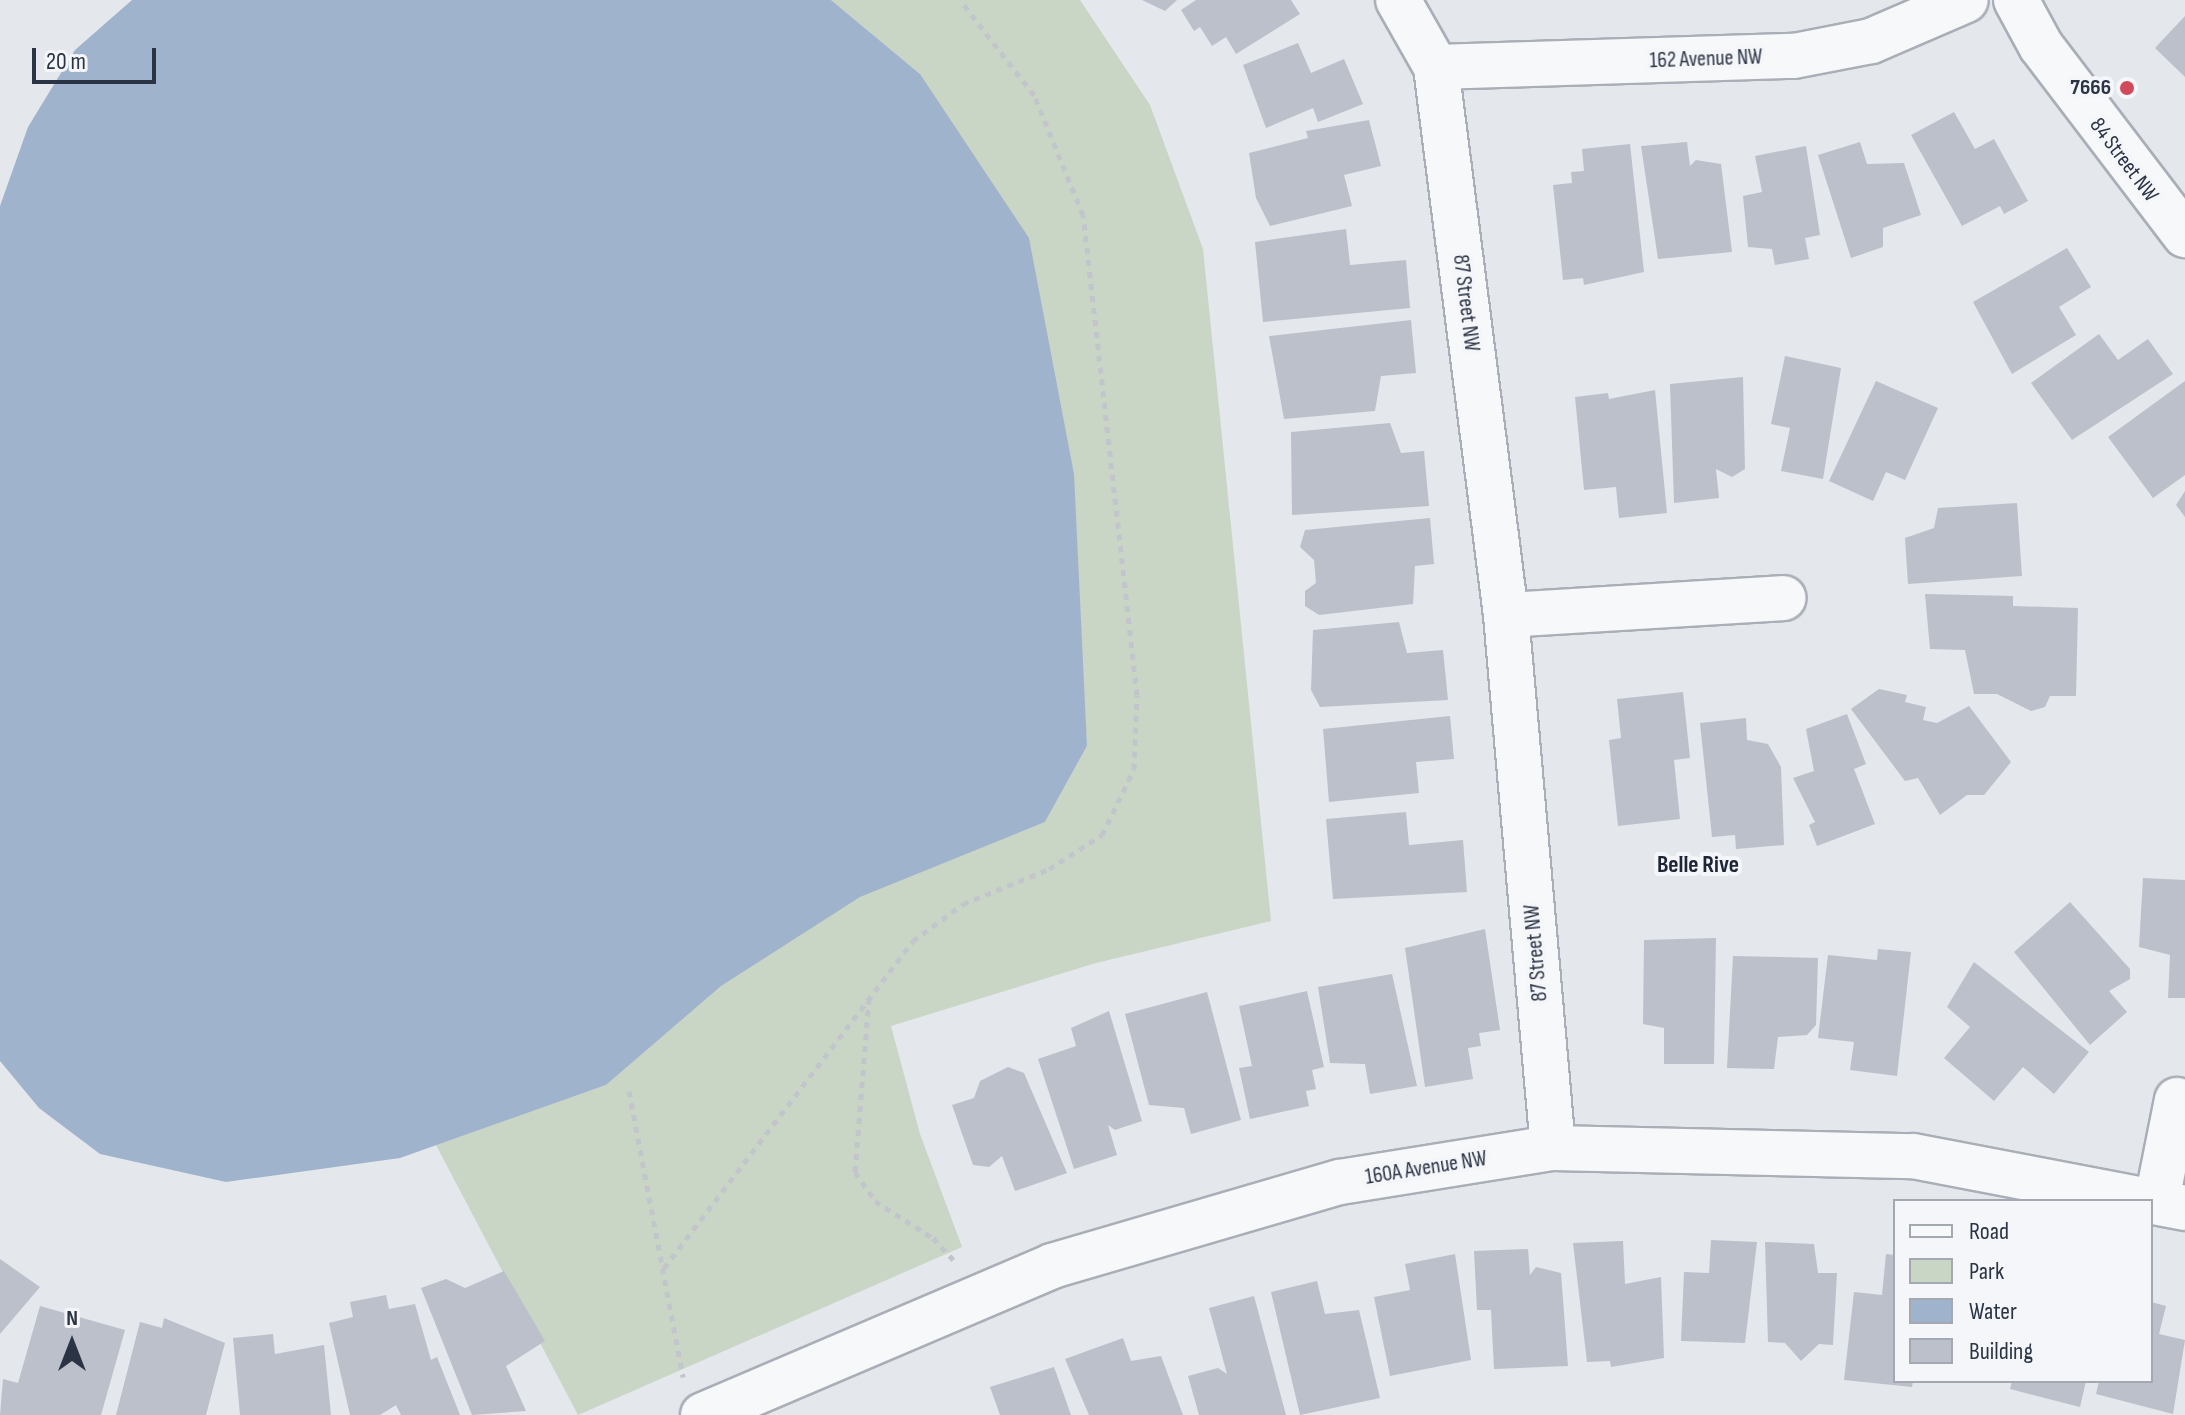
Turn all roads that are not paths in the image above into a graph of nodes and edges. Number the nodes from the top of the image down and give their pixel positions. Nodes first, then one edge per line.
1 (1398, 0) edge
2 (1966, 0) edge
3 (2016, 0) edge
4 (1436, 67) junction
5 (2185, 235) edge
6 (1783, 598) dead end
7 (1506, 615) junction
8 (2177, 1100) dead end
9 (1553, 1148) junction
10 (2144, 1199) edge
11 (2171, 1204) edge
12 (694, 1400) edge

1 - 4 street, 87 Street NW
2 - 4 street, 162 Avenue NW
3 - 5 street, 84 Street NW
4 - 7 street, 87 Street NW
6 - 7 street
7 - 9 street, 87 Street NW
8 - 11 street
9 - 10 street, 160A Avenue NW
9 - 12 street, 160A Avenue NW

